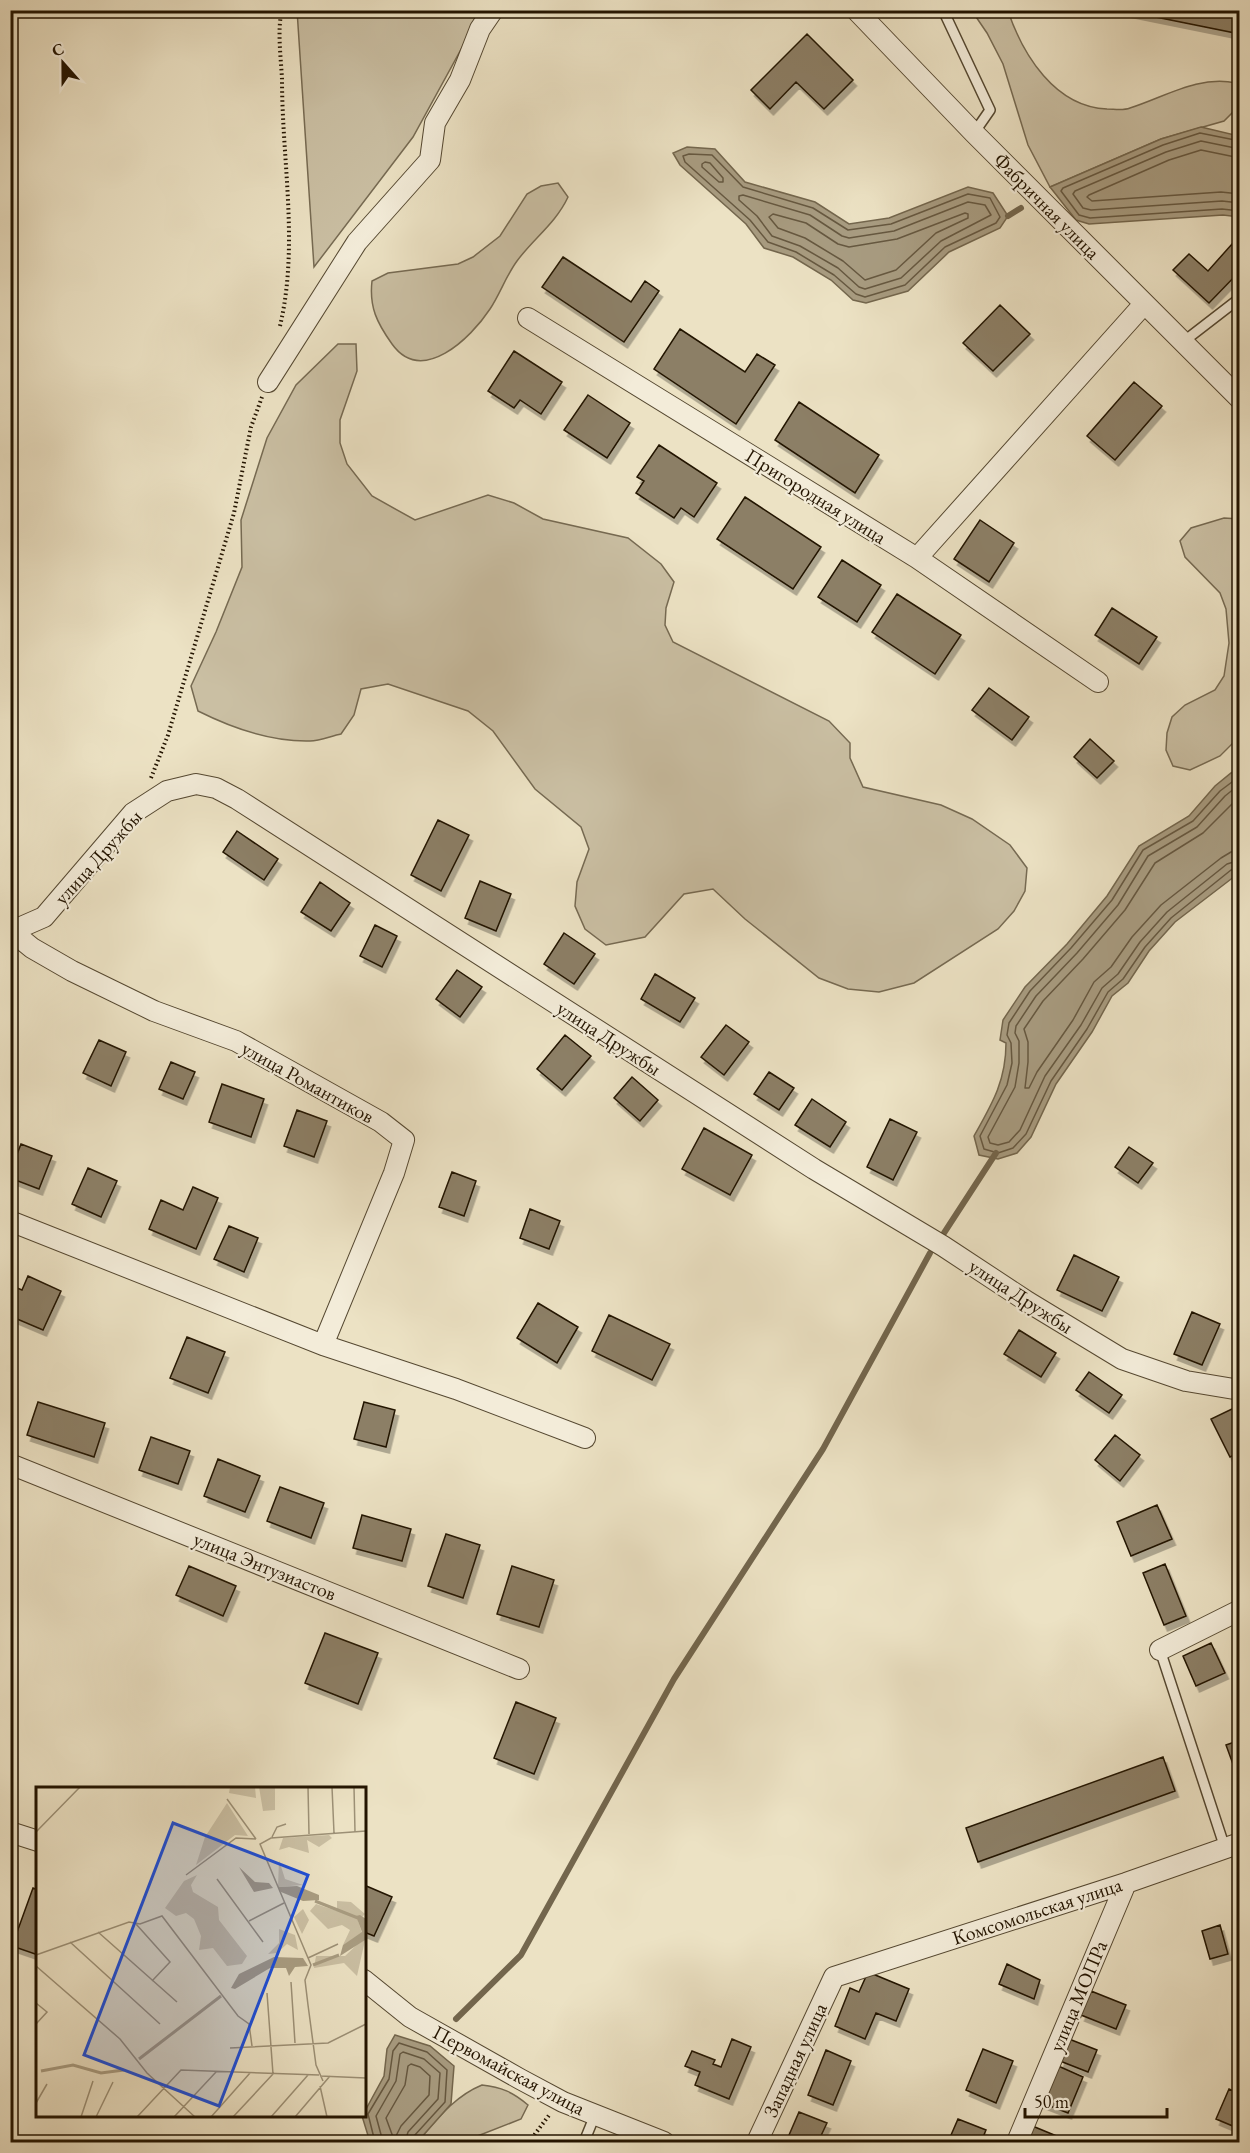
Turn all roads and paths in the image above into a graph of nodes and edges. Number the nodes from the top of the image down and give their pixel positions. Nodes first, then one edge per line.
1 (282, 10) edge
2 (492, 10) edge
3 (856, 10) edge
4 (944, 10) edge
5 (974, 133) junction
6 (1239, 298) edge
7 (1144, 304) junction
8 (528, 318) dead end
9 (280, 329) dead end
10 (1183, 342) junction
11 (268, 382) joint
12 (1239, 399) edge
13 (917, 558) junction
14 (1098, 682) dead end
15 (149, 783) dead end
16 (11, 931) edge
17 (10, 1221) edge
18 (323, 1345) junction
19 (1239, 1390) edge
20 (585, 1438) dead end
21 (10, 1464) edge
22 (1239, 1610) edge
23 (1160, 1650) joint
24 (519, 1669) dead end
25 (10, 1832) edge
26 (36, 1840) edge
27 (1232, 1845) edge
28 (1126, 1883) junction
29 (834, 1977) joint
30 (366, 1982) edge
31 (563, 2102) junction
32 (595, 2115) junction
33 (654, 2141) edge
34 (529, 2142) edge
35 (584, 2142) edge
36 (757, 2142) edge
37 (1017, 2142) edge

1 - 9 path
2 - 11 street
3 - 5 street, Фабричная улица
4 - 5 lane
5 - 7 street, Фабричная улица
6 - 10 lane
7 - 10 street, Фабричная улица
7 - 13 street
8 - 13 street, Пригородная улица
10 - 12 street, Фабричная улица
11 - 15 path
13 - 14 street, Пригородная улица
16 - 18 street, улица Романтиков
16 - 19 street, улица Дружбы
17 - 18 street
18 - 20 street
21 - 24 street, улица Энтузиастов
22 - 23 street
23 - 27 lane
25 - 26 street
27 - 28 street, Комсомольская улица
28 - 29 street, Комсомольская улица
28 - 37 street, улица МОПРа
29 - 36 street, Западная улица
30 - 31 street, Первомайская улица
31 - 32 street, Первомайская улица
31 - 34 path
32 - 33 street, Первомайская улица
32 - 35 lane

